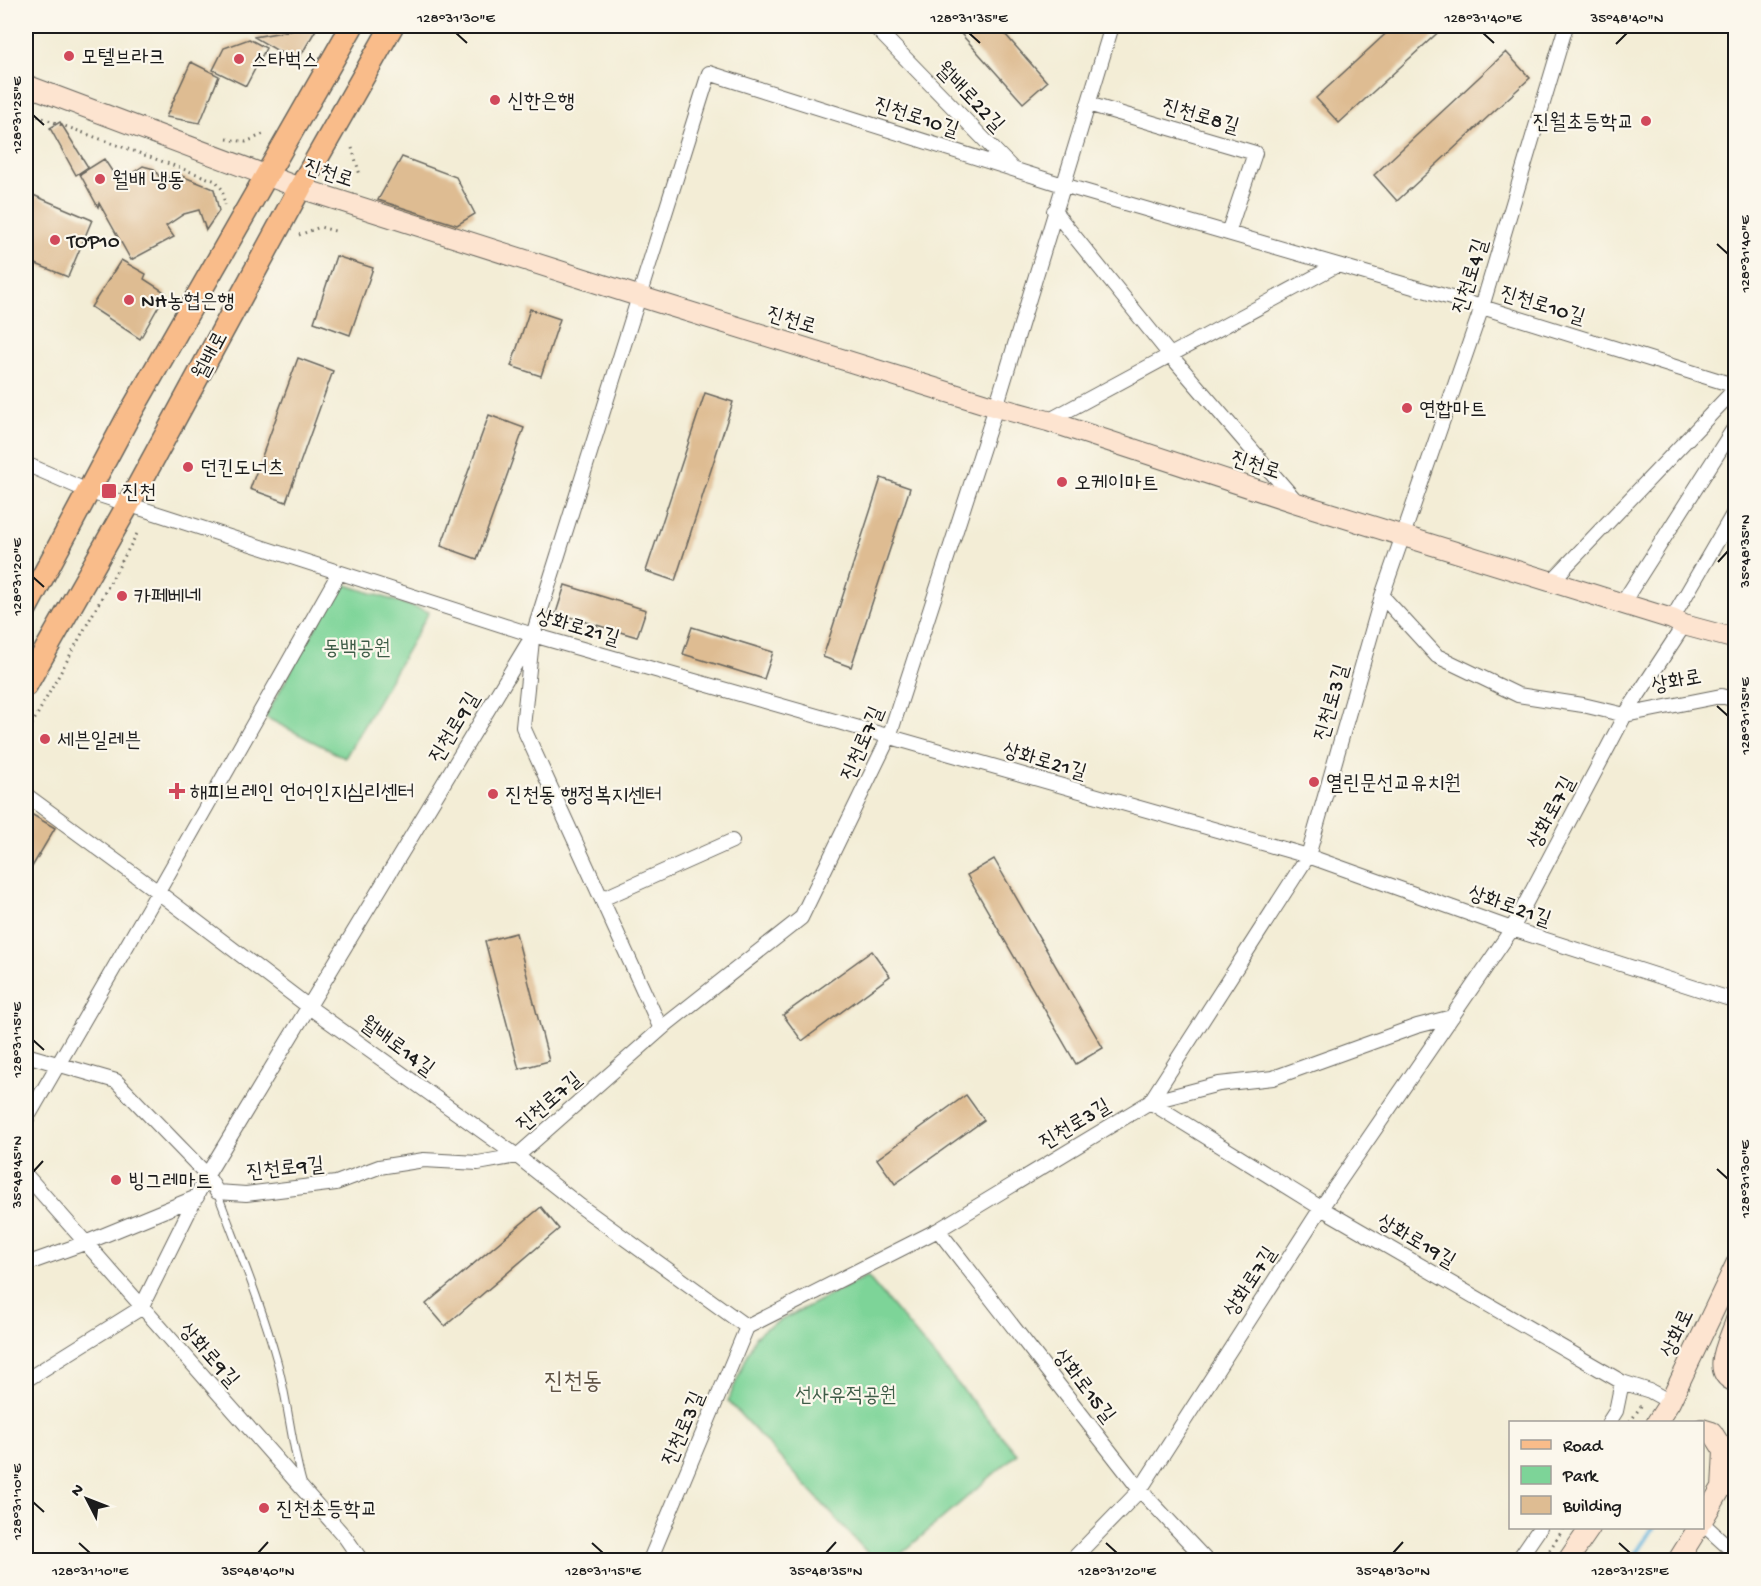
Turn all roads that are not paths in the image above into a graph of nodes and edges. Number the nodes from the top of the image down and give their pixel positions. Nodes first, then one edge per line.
1 (352, 26) edge
2 (392, 26) edge
3 (876, 26) edge
4 (1566, 26) edge
5 (1107, 29) edge
6 (26, 85) edge
7 (1088, 104) junction
8 (1012, 168) junction
9 (265, 177) junction
10 (1063, 184) junction
11 (300, 188) junction
12 (1054, 211) junction
13 (1228, 233) junction
14 (1337, 265) junction
15 (638, 296) junction
16 (1482, 307) junction
17 (1171, 356) junction
18 (1736, 387) edge
19 (996, 407) junction
20 (1048, 421) junction
21 (1736, 425) edge
22 (26, 465) edge
23 (90, 492) junction
24 (1297, 503) junction
25 (128, 505) junction
26 (1736, 509) edge
27 (1403, 536) junction
28 (339, 573) junction
29 (1551, 582) junction
30 (1382, 596) junction
31 (1622, 604) junction
32 (26, 608) edge
33 (1678, 622) junction
34 (533, 635) junction
35 (1736, 639) edge
36 (26, 685) edge
37 (1736, 700) edge
38 (1625, 715) junction
39 (890, 737) junction
40 (26, 795) edge
41 (732, 841) dead end
42 (1308, 856) junction
43 (158, 892) junction
44 (602, 899) junction
45 (1512, 929) junction
46 (1736, 1001) edge
47 (309, 1006) junction
48 (1452, 1017) junction
49 (661, 1029) junction
50 (26, 1055) edge
51 (58, 1065) junction
52 (1150, 1102) junction
53 (26, 1120) edge
54 (517, 1156) junction
55 (26, 1174) edge
56 (207, 1175) junction
57 (217, 1192) junction
58 (197, 1197) junction
59 (1321, 1208) junction
60 (938, 1230) junction
61 (85, 1243) junction
62 (26, 1264) edge
63 (1736, 1264) edge
64 (141, 1308) junction
65 (1736, 1320) edge
66 (747, 1327) junction
67 (26, 1380) edge
68 (1622, 1382) junction
69 (1736, 1382) edge
70 (1670, 1402) junction
71 (1610, 1421) edge
72 (1658, 1421) edge
73 (1704, 1430) edge
74 (1736, 1462) edge
75 (1722, 1488) junction
76 (1140, 1490) junction
77 (304, 1491) junction
78 (1704, 1519) edge
79 (1704, 1524) edge
80 (1539, 1529) edge
81 (1589, 1529) edge
82 (1697, 1529) edge
83 (1736, 1554) edge
84 (361, 1560) edge
85 (650, 1560) edge
86 (1072, 1560) edge
87 (1206, 1560) edge
88 (1518, 1560) edge
89 (1568, 1560) edge
90 (1678, 1560) edge

1 - 9 main road, 월배로
2 - 11 main road, 월배로
3 - 8 street, 월배로22길
4 - 16 street, 진천로4길
5 - 7 street
6 - 9 main road, 진천로
7 - 10 street
7 - 13 street, 진천로8길
8 - 10 street, 진천로10길
8 - 15 street, 진천로10길
9 - 11 main road, 진천로
9 - 23 main road, 월배로
10 - 12 street
10 - 13 street, 진천로10길
11 - 15 main road, 진천로
11 - 25 main road, 월배로
12 - 17 street
12 - 19 street
13 - 14 street, 진천로10길
14 - 16 street, 진천로10길
14 - 17 street
15 - 19 main road, 진천로
15 - 34 street, 진천로9길
16 - 18 street, 진천로10길
16 - 27 street, 진천로4길
17 - 20 street
17 - 24 street
18 - 29 street
19 - 20 main road, 진천로
19 - 39 street, 진천로7길
20 - 24 main road, 진천로
21 - 31 street
22 - 23 street, 상화로21길
23 - 25 street, 상화로21길
23 - 32 main road, 월배로
24 - 27 main road, 진천로
25 - 28 street, 상화로21길
25 - 36 main road, 월배로
26 - 33 street
27 - 29 main road, 진천로
27 - 30 street, 진천로3길
28 - 34 street, 상화로21길
28 - 43 street
29 - 31 main road, 진천로
30 - 38 street
30 - 42 street, 진천로3길
31 - 33 main road, 진천로
33 - 35 main road, 진천로
33 - 38 street, 상화로7길
34 - 39 street, 상화로21길
34 - 44 street
34 - 47 street, 진천로9길
37 - 38 street, 상화로
38 - 45 street, 상화로7길
39 - 42 street, 상화로21길
39 - 49 street, 진천로7길
40 - 43 street, 월배로14길
41 - 44 street
42 - 45 street, 상화로21길
42 - 52 street, 진천로3길
43 - 47 street, 월배로14길
43 - 51 street
44 - 49 street
45 - 46 street, 상화로21길
45 - 48 street, 상화로7길
47 - 54 street, 월배로14길
47 - 56 street, 진천로9길
48 - 52 street
48 - 59 street, 상화로7길
49 - 54 street, 진천로7길
50 - 51 street
51 - 53 street
51 - 56 street
52 - 59 street, 상화로19길
52 - 60 street, 진천로3길
54 - 57 street, 진천로9길
54 - 66 street, 월배로14길
55 - 61 street, 상화로9길
56 - 57 street
56 - 58 street, 진천로9길
57 - 77 lane, 상화로9길
58 - 61 street
58 - 64 street, 진천로9길
59 - 68 street, 상화로19길
59 - 76 street, 상화로7길
60 - 66 street, 진천로3길
60 - 76 street, 상화로15길
61 - 62 street
61 - 64 street, 상화로9길
63 - 70 main road, 상화로
64 - 67 street
64 - 77 street, 상화로9길
65 - 69 main road
66 - 85 street, 진천로3길
68 - 70 street, 상화로19길
68 - 71 street
70 - 72 main road, 상화로
73 - 75 main road
74 - 75 main road
75 - 78 main road
76 - 86 street, 상화로7길
76 - 87 street, 상화로15길
77 - 84 street, 상화로9길
79 - 83 street
80 - 88 street
81 - 89 main road
82 - 90 main road

